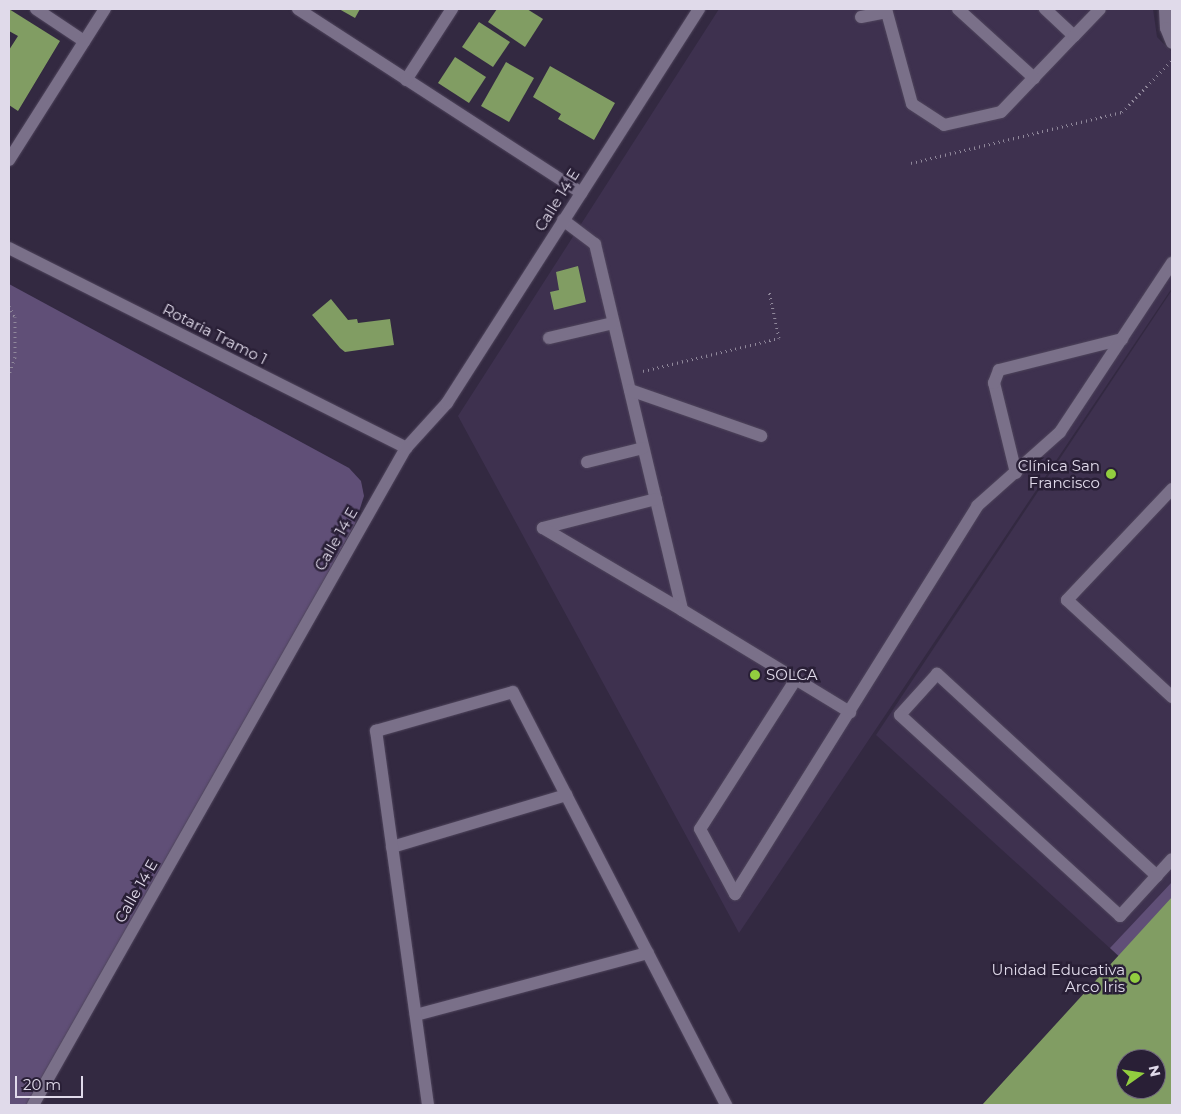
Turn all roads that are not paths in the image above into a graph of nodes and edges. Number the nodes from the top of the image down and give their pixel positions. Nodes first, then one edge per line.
1 (36, 9) edge
2 (105, 9) edge
3 (298, 9) edge
4 (452, 9) edge
5 (699, 9) edge
6 (958, 9) edge
7 (1045, 9) edge
8 (1100, 9) edge
9 (1165, 9) edge
10 (887, 10) edge
11 (861, 17) dead end
12 (1074, 36) junction
13 (84, 41) junction
14 (1172, 43) edge
15 (1034, 78) junction
16 (406, 80) junction
17 (9, 160) edge
18 (581, 193) junction
19 (563, 220) junction
20 (9, 248) edge
21 (1172, 263) edge
22 (613, 323) junction
23 (548, 338) dead end
24 (1122, 339) junction
25 (630, 390) junction
26 (761, 436) dead end
27 (406, 448) junction
28 (643, 448) junction
29 (587, 462) dead end
30 (1016, 473) junction
31 (1172, 489) edge
32 (656, 500) junction
33 (682, 610) junction
34 (796, 678) junction
35 (1172, 697) edge
36 (850, 712) junction
37 (566, 795) junction
38 (392, 847) junction
39 (1172, 859) edge
40 (1157, 876) junction
41 (648, 953) junction
42 (416, 1015) junction
43 (33, 1105) edge
44 (428, 1105) edge
45 (726, 1105) edge

1 - 13 street
2 - 13 street
3 - 16 street
4 - 16 street
5 - 18 street, Calle 14 E
6 - 15 street
7 - 12 street
8 - 12 street
9 - 14 street
10 - 11 street
10 - 15 street
12 - 15 street
13 - 17 street
16 - 18 street
18 - 19 street, Calle 14 E
19 - 22 street
19 - 27 street, Calle 14 E
20 - 27 street, Rotaria Tramo 1
21 - 24 street
22 - 23 street
22 - 25 street
24 - 30 street
24 - 30 street
25 - 26 street
25 - 28 street
27 - 43 street, Calle 14 E
28 - 29 street
28 - 32 street
30 - 36 street
31 - 35 street
32 - 33 street
32 - 33 street
33 - 34 street
34 - 36 street
34 - 36 street
37 - 38 street
37 - 38 street
37 - 41 street
38 - 42 street
39 - 40 street
40 - 40 street
41 - 42 street
41 - 45 street
42 - 44 street

